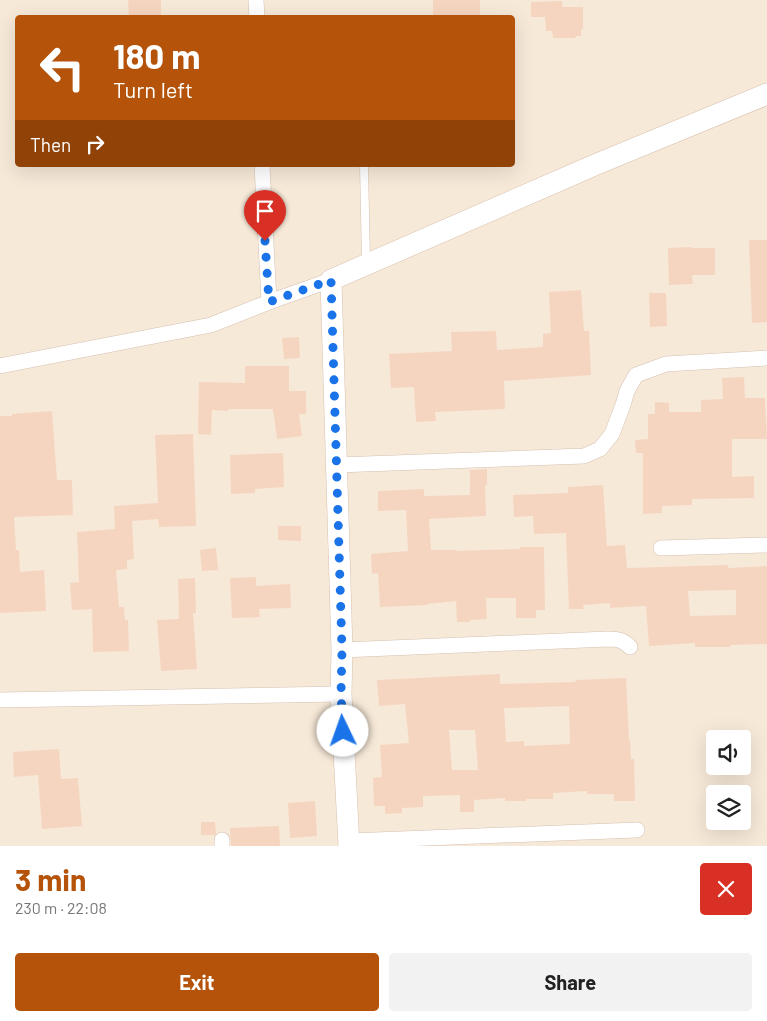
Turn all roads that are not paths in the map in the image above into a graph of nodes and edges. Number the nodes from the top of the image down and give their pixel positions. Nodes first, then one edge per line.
1 (256, 0) edge
2 (257, 15) edge
3 (767, 94) edge
4 (262, 167) edge
5 (364, 167) edge
6 (366, 264) junction
7 (331, 280) junction
8 (269, 302) junction
9 (767, 358) edge
10 (0, 366) edge
11 (337, 465) junction
12 (767, 545) edge
13 (661, 548) dead end
14 (630, 647) dead end
15 (342, 650) junction
16 (341, 694) junction
17 (0, 700) edge
18 (637, 830) dead end
19 (349, 844) edge

1 - 2 street
3 - 6 street
4 - 8 street
5 - 6 lane
6 - 7 street
7 - 8 street
7 - 11 street
8 - 10 street
9 - 11 street
11 - 15 street
12 - 13 street
14 - 15 street
15 - 16 street
16 - 17 street
16 - 19 street
18 - 19 street

